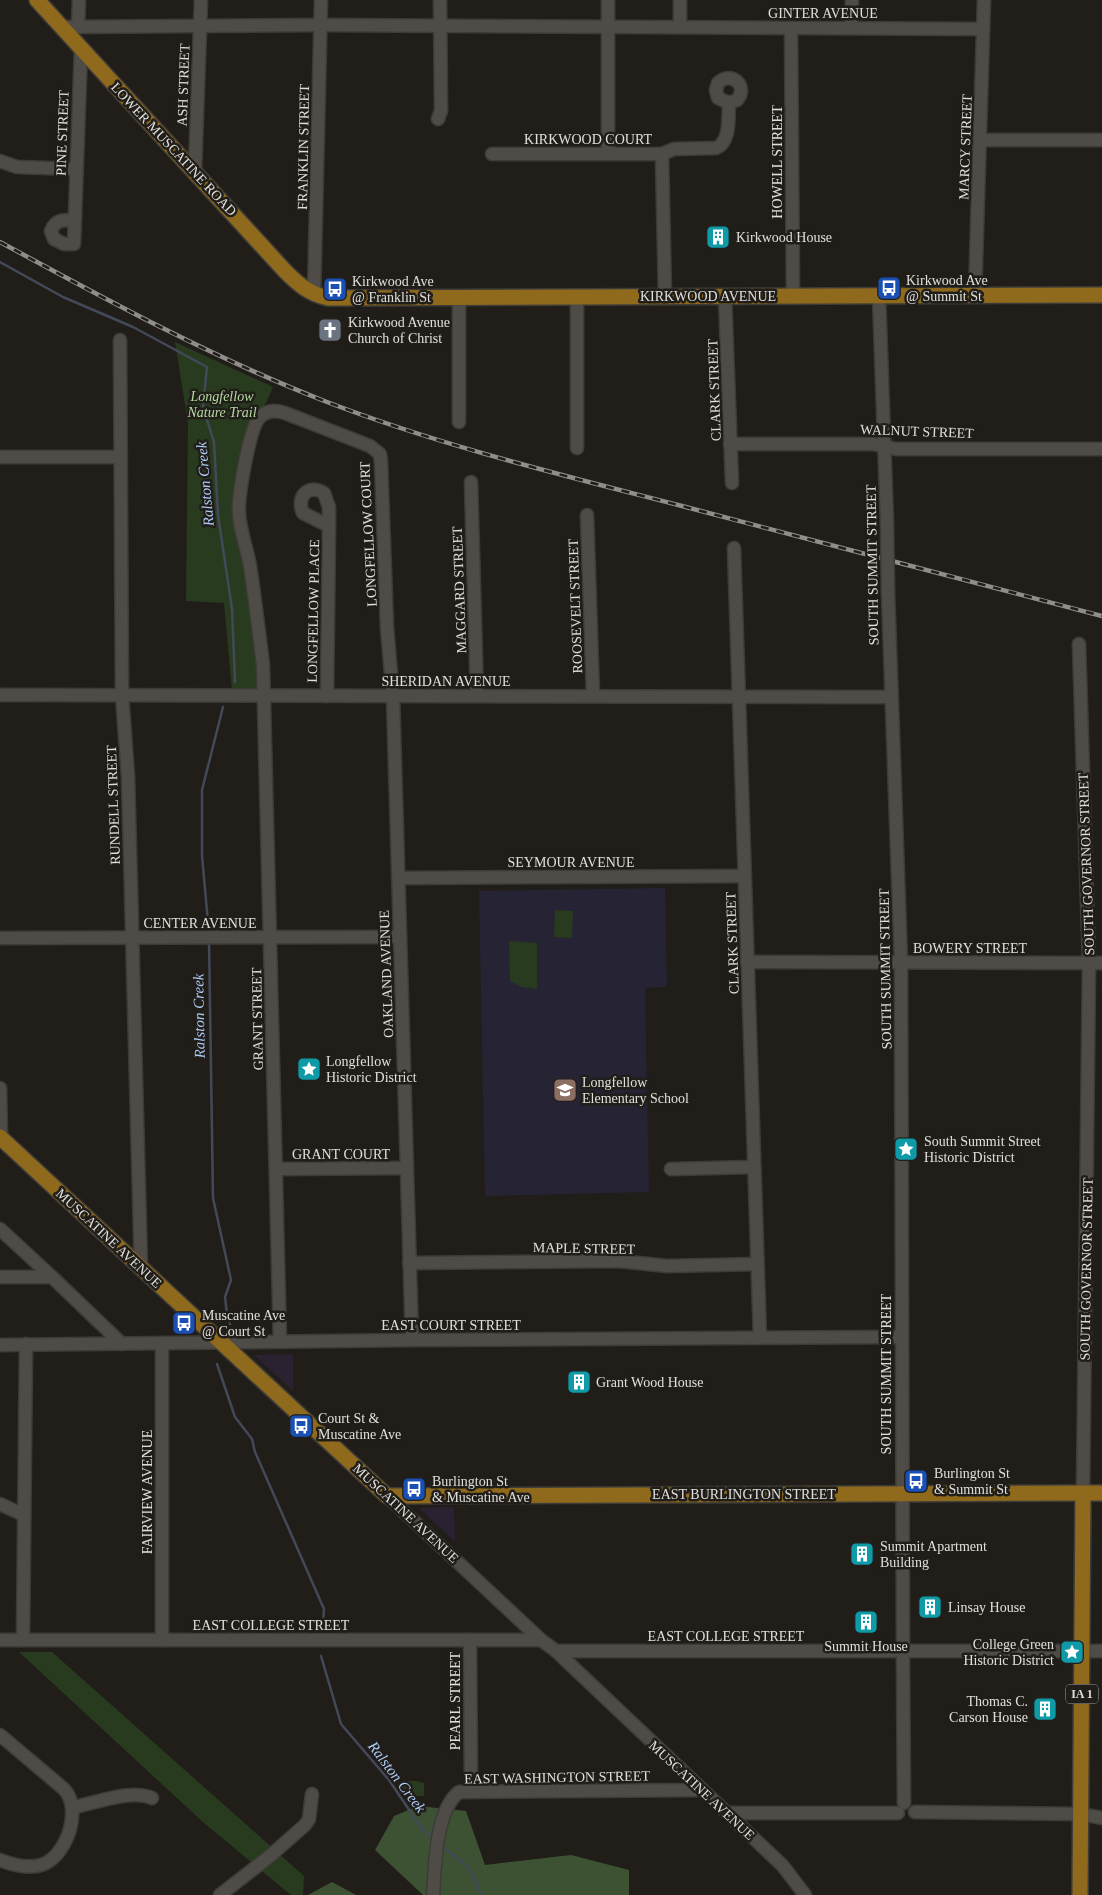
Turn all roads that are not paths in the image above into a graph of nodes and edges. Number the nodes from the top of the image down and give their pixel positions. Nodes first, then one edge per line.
1 (37, 0) edge
2 (79, 0) edge
3 (201, 0) edge
4 (321, 0) edge
5 (440, 0) edge
6 (608, 0) edge
7 (680, 0) edge
8 (852, 0) edge
9 (984, 0) edge
10 (320, 25) junction
11 (200, 26) junction
12 (440, 26) junction
13 (608, 26) junction
14 (62, 27) junction
15 (78, 27) junction
16 (680, 27) junction
17 (851, 27) junction
18 (791, 28) junction
19 (983, 29) junction
20 (81, 48) junction
21 (728, 103) dead end
22 (438, 119) dead end
23 (980, 140) junction
24 (1102, 140) edge
25 (492, 154) dead end
26 (608, 154) junction
27 (662, 154) junction
28 (0, 162) edge
29 (76, 169) junction
30 (195, 170) junction
31 (74, 220) dead end
32 (314, 295) junction
33 (975, 295) junction
34 (1102, 295) edge
35 (665, 296) junction
36 (725, 296) junction
37 (793, 296) junction
38 (879, 296) junction
39 (459, 297) junction
40 (577, 297) junction
41 (120, 340) dead end
42 (459, 422) dead end
43 (730, 444) junction
44 (884, 446) junction
45 (577, 448) dead end
46 (1102, 449) edge
47 (0, 457) edge
48 (120, 457) junction
49 (471, 482) dead end
50 (732, 483) dead end
51 (587, 515) dead end
52 (329, 526) dead end
53 (734, 548) dead end
54 (1079, 644) dead end
55 (0, 695) edge
56 (122, 695) junction
57 (264, 696) junction
58 (327, 696) junction
59 (393, 696) junction
60 (477, 696) junction
61 (593, 696) junction
62 (739, 697) junction
63 (891, 697) junction
64 (745, 876) junction
65 (398, 878) junction
66 (0, 938) edge
67 (132, 938) junction
68 (270, 938) junction
69 (400, 938) junction
70 (748, 962) junction
71 (901, 962) junction
72 (1095, 964) edge
73 (0, 1088) edge
74 (0, 1138) edge
75 (754, 1166) junction
76 (406, 1168) junction
77 (276, 1169) junction
78 (671, 1169) dead end
79 (0, 1230) edge
80 (409, 1263) junction
81 (757, 1264) junction
82 (141, 1268) junction
83 (0, 1277) edge
84 (52, 1277) junction
85 (901, 1337) junction
86 (760, 1338) junction
87 (412, 1340) junction
88 (280, 1341) junction
89 (221, 1342) junction
90 (26, 1344) junction
91 (122, 1344) junction
92 (162, 1344) junction
93 (0, 1345) edge
94 (902, 1493) junction
95 (1083, 1493) junction
96 (1102, 1493) edge
97 (387, 1496) junction
98 (0, 1504) edge
99 (24, 1515) junction
100 (0, 1640) edge
101 (23, 1640) junction
102 (162, 1640) junction
103 (470, 1640) junction
104 (541, 1640) junction
105 (556, 1651) junction
106 (903, 1651) junction
107 (1082, 1651) junction
108 (1102, 1652) edge
109 (0, 1735) edge
110 (703, 1790) junction
111 (471, 1792) junction
112 (312, 1794) dead end
113 (152, 1798) dead end
114 (74, 1807) junction
115 (901, 1808) junction
116 (1102, 1809) edge
117 (728, 1813) junction
118 (1080, 1814) junction
119 (1102, 1818) edge
120 (0, 1860) edge
121 (220, 1895) edge
122 (433, 1895) edge
123 (805, 1895) edge
124 (1080, 1895) edge

1 - 14 main road, LOWER MUSCATINE ROAD
2 - 15 street
3 - 11 street, ASH STREET
4 - 10 street, FRANKLIN STREET
5 - 12 street
6 - 13 street
7 - 16 street
8 - 17 street
9 - 19 street, MARCY STREET
10 - 11 street, GINTER AVENUE
10 - 12 street, GINTER AVENUE
10 - 32 street, FRANKLIN STREET
11 - 15 street, GINTER AVENUE
11 - 30 street, ASH STREET
12 - 13 street, GINTER AVENUE
12 - 22 street
13 - 16 street, GINTER AVENUE
13 - 26 street
14 - 15 street, GINTER AVENUE
14 - 20 main road, LOWER MUSCATINE ROAD
16 - 18 street, GINTER AVENUE
17 - 18 street, GINTER AVENUE
17 - 19 street, GINTER AVENUE
18 - 37 street, HOWELL STREET
19 - 23 street, MARCY STREET
20 - 29 street, PINE STREET
20 - 30 main road, LOWER MUSCATINE ROAD
21 - 27 street
23 - 24 street
23 - 33 street, MARCY STREET
25 - 26 street, KIRKWOOD COURT
26 - 27 street, KIRKWOOD COURT
27 - 35 street, KIRKWOOD COURT
28 - 29 street
29 - 31 street, PINE STREET
30 - 32 main road, LOWER MUSCATINE ROAD
32 - 39 main road, KIRKWOOD AVENUE
33 - 34 main road, KIRKWOOD AVENUE
33 - 38 main road, KIRKWOOD AVENUE
35 - 36 main road, KIRKWOOD AVENUE
35 - 40 main road, KIRKWOOD AVENUE
36 - 37 main road, KIRKWOOD AVENUE
36 - 43 street, CLARK STREET
37 - 38 main road, KIRKWOOD AVENUE
38 - 44 street, SOUTH SUMMIT STREET
39 - 40 main road, KIRKWOOD AVENUE
39 - 42 street
40 - 45 street
41 - 48 street, RUNDELL STREET
43 - 44 street, WALNUT STREET
43 - 50 street, CLARK STREET
44 - 46 street, WALNUT STREET
44 - 63 street, SOUTH SUMMIT STREET, bridge
47 - 48 street
48 - 56 street, RUNDELL STREET
49 - 60 street, MAGGARD STREET
51 - 61 street, ROOSEVELT STREET
52 - 58 street, LONGFELLOW PLACE
53 - 62 street, CLARK STREET
54 - 72 street, SOUTH GOVERNOR STREET
55 - 56 street, SHERIDAN AVENUE
56 - 57 street, SHERIDAN AVENUE
56 - 67 street, RUNDELL STREET
57 - 58 street, SHERIDAN AVENUE
57 - 59 street, LONGFELLOW COURT
57 - 68 street, GRANT STREET
58 - 59 street, SHERIDAN AVENUE
59 - 60 street, SHERIDAN AVENUE
59 - 65 street, OAKLAND AVENUE
60 - 61 street, SHERIDAN AVENUE
61 - 62 street, SHERIDAN AVENUE
62 - 63 street, SHERIDAN AVENUE
62 - 64 street, CLARK STREET
63 - 71 street, SOUTH SUMMIT STREET
64 - 65 street, SEYMOUR AVENUE
64 - 70 street, CLARK STREET
65 - 69 street, OAKLAND AVENUE
66 - 67 street, CENTER AVENUE
67 - 68 street, CENTER AVENUE
67 - 82 street, RUNDELL STREET
68 - 69 street, CENTER AVENUE
68 - 77 street, GRANT STREET
69 - 76 street, OAKLAND AVENUE
70 - 71 street, BOWERY STREET
70 - 75 street, CLARK STREET
71 - 72 street, BOWERY STREET
71 - 85 street, SOUTH SUMMIT STREET
72 - 95 street, SOUTH GOVERNOR STREET
73 - 74 street
74 - 82 main road, MUSCATINE AVENUE
75 - 78 street
75 - 81 street, CLARK STREET
76 - 77 street, GRANT COURT
76 - 80 street, OAKLAND AVENUE
77 - 88 street, GRANT STREET
79 - 84 street
80 - 81 street, MAPLE STREET
80 - 87 street, OAKLAND AVENUE
81 - 86 street, CLARK STREET
82 - 89 main road, MUSCATINE AVENUE
83 - 84 street
84 - 91 street
85 - 86 street, EAST COURT STREET
85 - 94 street, SOUTH SUMMIT STREET
86 - 87 street, EAST COURT STREET
87 - 88 street, EAST COURT STREET
88 - 89 street, EAST COURT STREET
89 - 92 street, EAST COURT STREET
89 - 97 main road, MUSCATINE AVENUE
90 - 91 street, EAST COURT STREET
90 - 93 street, EAST COURT STREET
90 - 99 street
91 - 92 street, EAST COURT STREET
92 - 102 street, FAIRVIEW AVENUE
94 - 95 main road, EAST BURLINGTON STREET
94 - 97 main road, EAST BURLINGTON STREET
94 - 106 street, SOUTH SUMMIT STREET
95 - 96 main road, EAST BURLINGTON STREET
95 - 107 main road, SOUTH GOVERNOR STREET / IA 1
97 - 104 street, MUSCATINE AVENUE
98 - 99 street
99 - 101 street
100 - 101 street, EAST COLLEGE STREET
101 - 102 street, EAST COLLEGE STREET
102 - 103 street, EAST COLLEGE STREET
103 - 104 street, EAST COLLEGE STREET
103 - 111 street, PEARL STREET
104 - 105 street, MUSCATINE AVENUE
105 - 106 street, EAST COLLEGE STREET
105 - 110 street, MUSCATINE AVENUE
106 - 107 street, EAST COLLEGE STREET
106 - 115 street, SOUTH SUMMIT STREET
107 - 108 street, EAST COLLEGE STREET
107 - 118 main road, SOUTH GOVERNOR STREET / IA 1
109 - 114 street
110 - 111 street, EAST WASHINGTON STREET
110 - 117 street, MUSCATINE AVENUE
111 - 122 street, EAST WASHINGTON STREET
112 - 121 street
113 - 114 street
114 - 120 street
115 - 117 street
115 - 118 street
116 - 118 street
117 - 123 street, MUSCATINE AVENUE
118 - 119 street
118 - 124 main road, SOUTH GOVERNOR STREET / IA 1

